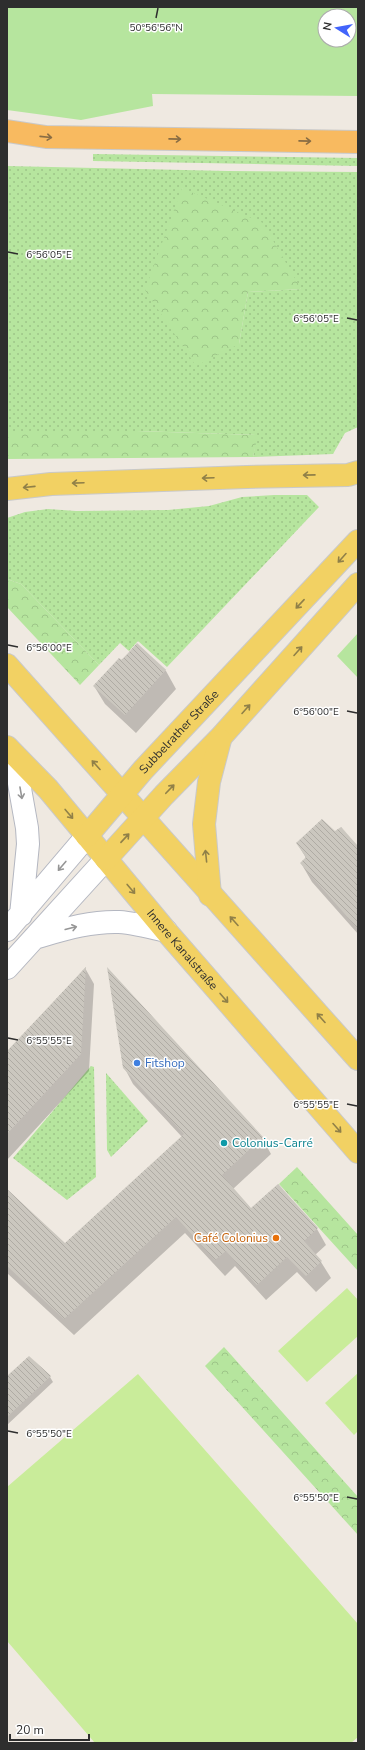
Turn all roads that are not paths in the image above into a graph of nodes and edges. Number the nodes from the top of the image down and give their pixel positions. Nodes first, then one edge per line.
1 (7, 131) edge
2 (358, 142) edge
3 (358, 472) edge
4 (7, 489) edge
5 (358, 541) edge
6 (358, 584) edge
7 (7, 665) edge
8 (220, 738) junction
9 (11, 751) edge
10 (122, 794) junction
11 (144, 818) junction
12 (87, 836) junction
13 (106, 859) junction
14 (210, 894) junction
15 (14, 923) edge
16 (166, 931) junction
17 (34, 938) junction
18 (7, 968) edge
19 (358, 1059) edge
20 (358, 1152) edge

1 -> 2 highway
3 -> 4 main road
5 -> 10 main road, Subbelrather Straße
8 -> 6 main road
10 -> 7 main road
11 -> 8 main road
14 -> 8 main road
9 -> 12 main road, Innere Kanalstraße
9 -> 15 main road
10 - 11 main road
10 - 12 main road, Subbelrather Straße
13 -> 11 main road
11 - 14 main road
12 - 13 main road, Innere Kanalstraße
12 -> 15 main road, Subbelrather Straße
13 -> 16 main road, Innere Kanalstraße
13 - 17 main road
19 -> 14 main road
17 -> 16 main road
16 -> 20 main road, Innere Kanalstraße
17 - 18 main road

